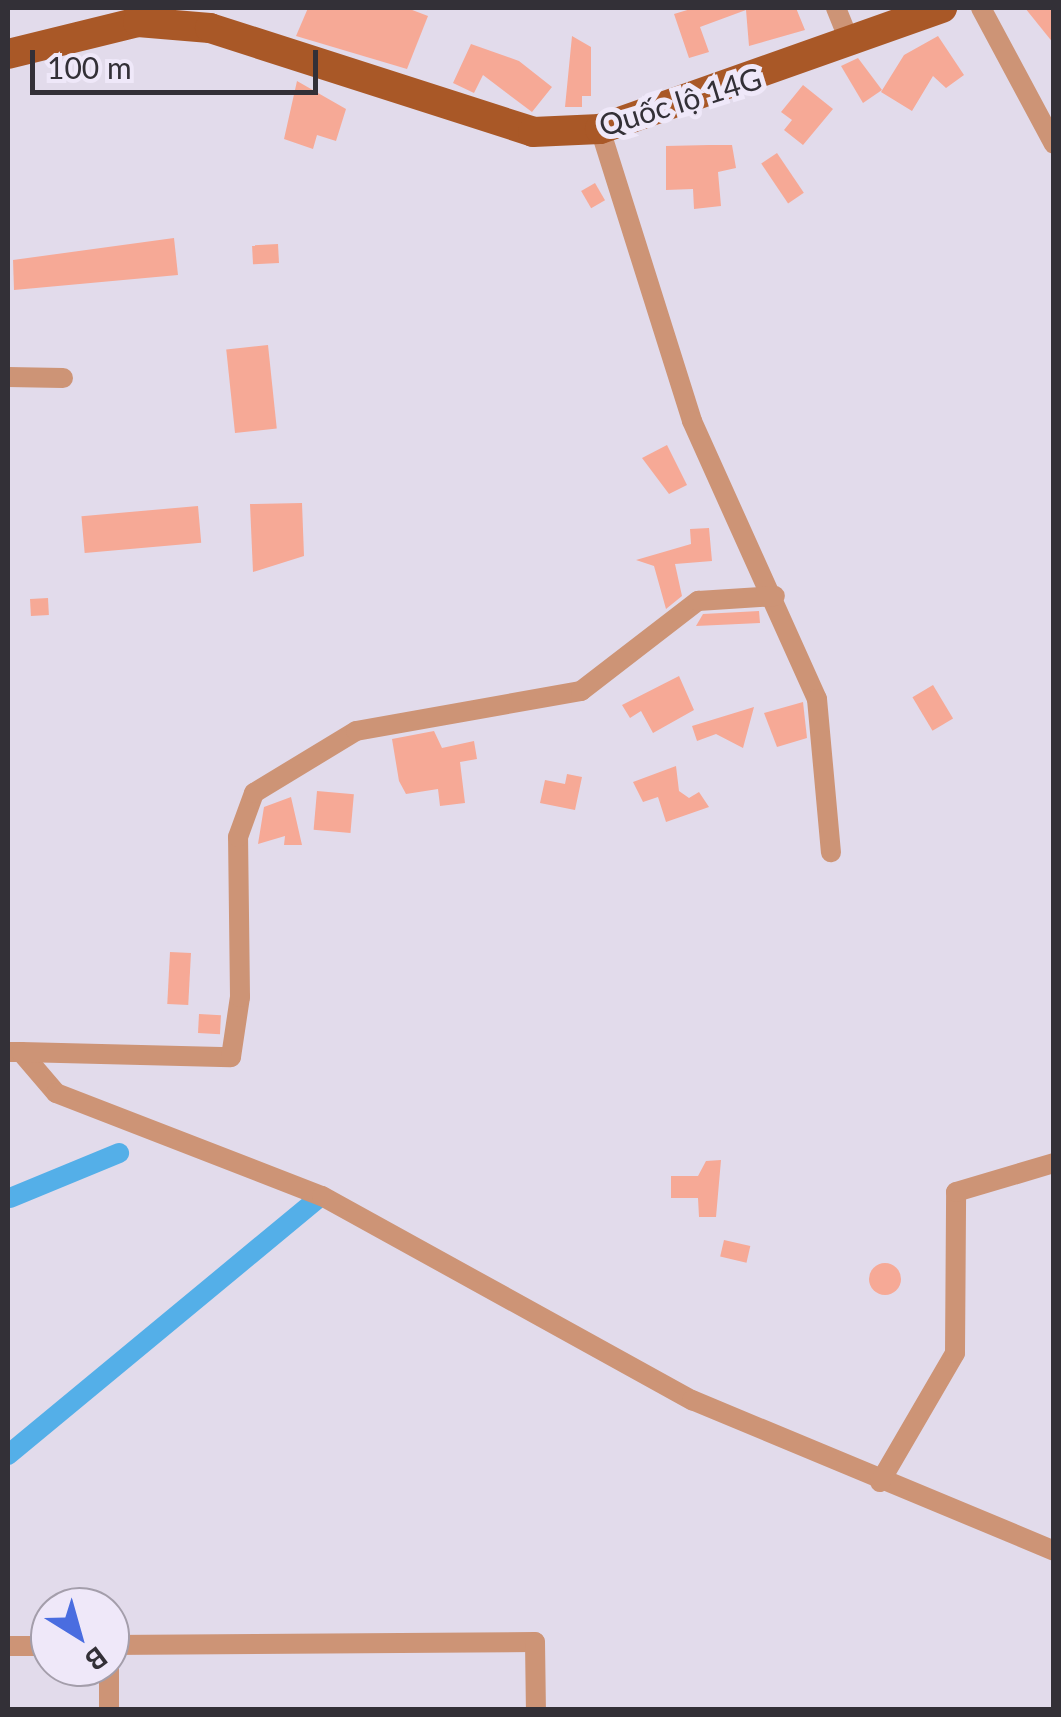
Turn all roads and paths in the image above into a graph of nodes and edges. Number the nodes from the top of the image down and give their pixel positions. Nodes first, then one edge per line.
1 (836, 8) edge
2 (942, 8) edge
3 (981, 8) edge
4 (850, 43) junction
5 (8, 54) edge
6 (600, 129) junction
7 (1054, 144) edge
8 (8, 376) edge
9 (63, 378) dead end
10 (775, 596) junction
11 (831, 852) dead end
12 (14, 1052) edge
13 (1054, 1163) edge
14 (880, 1482) junction
15 (1054, 1550) edge
16 (130, 1644) edge
17 (536, 1710) edge

1 - 4 street
2 - 4 main road, Quốc lộ 14G
3 - 7 street
4 - 6 main road, Quốc lộ 14G
5 - 6 main road, Quốc lộ 14G
6 - 10 street
8 - 9 street
10 - 11 street
10 - 12 street
12 - 14 street
13 - 14 street
14 - 15 street
16 - 17 street

